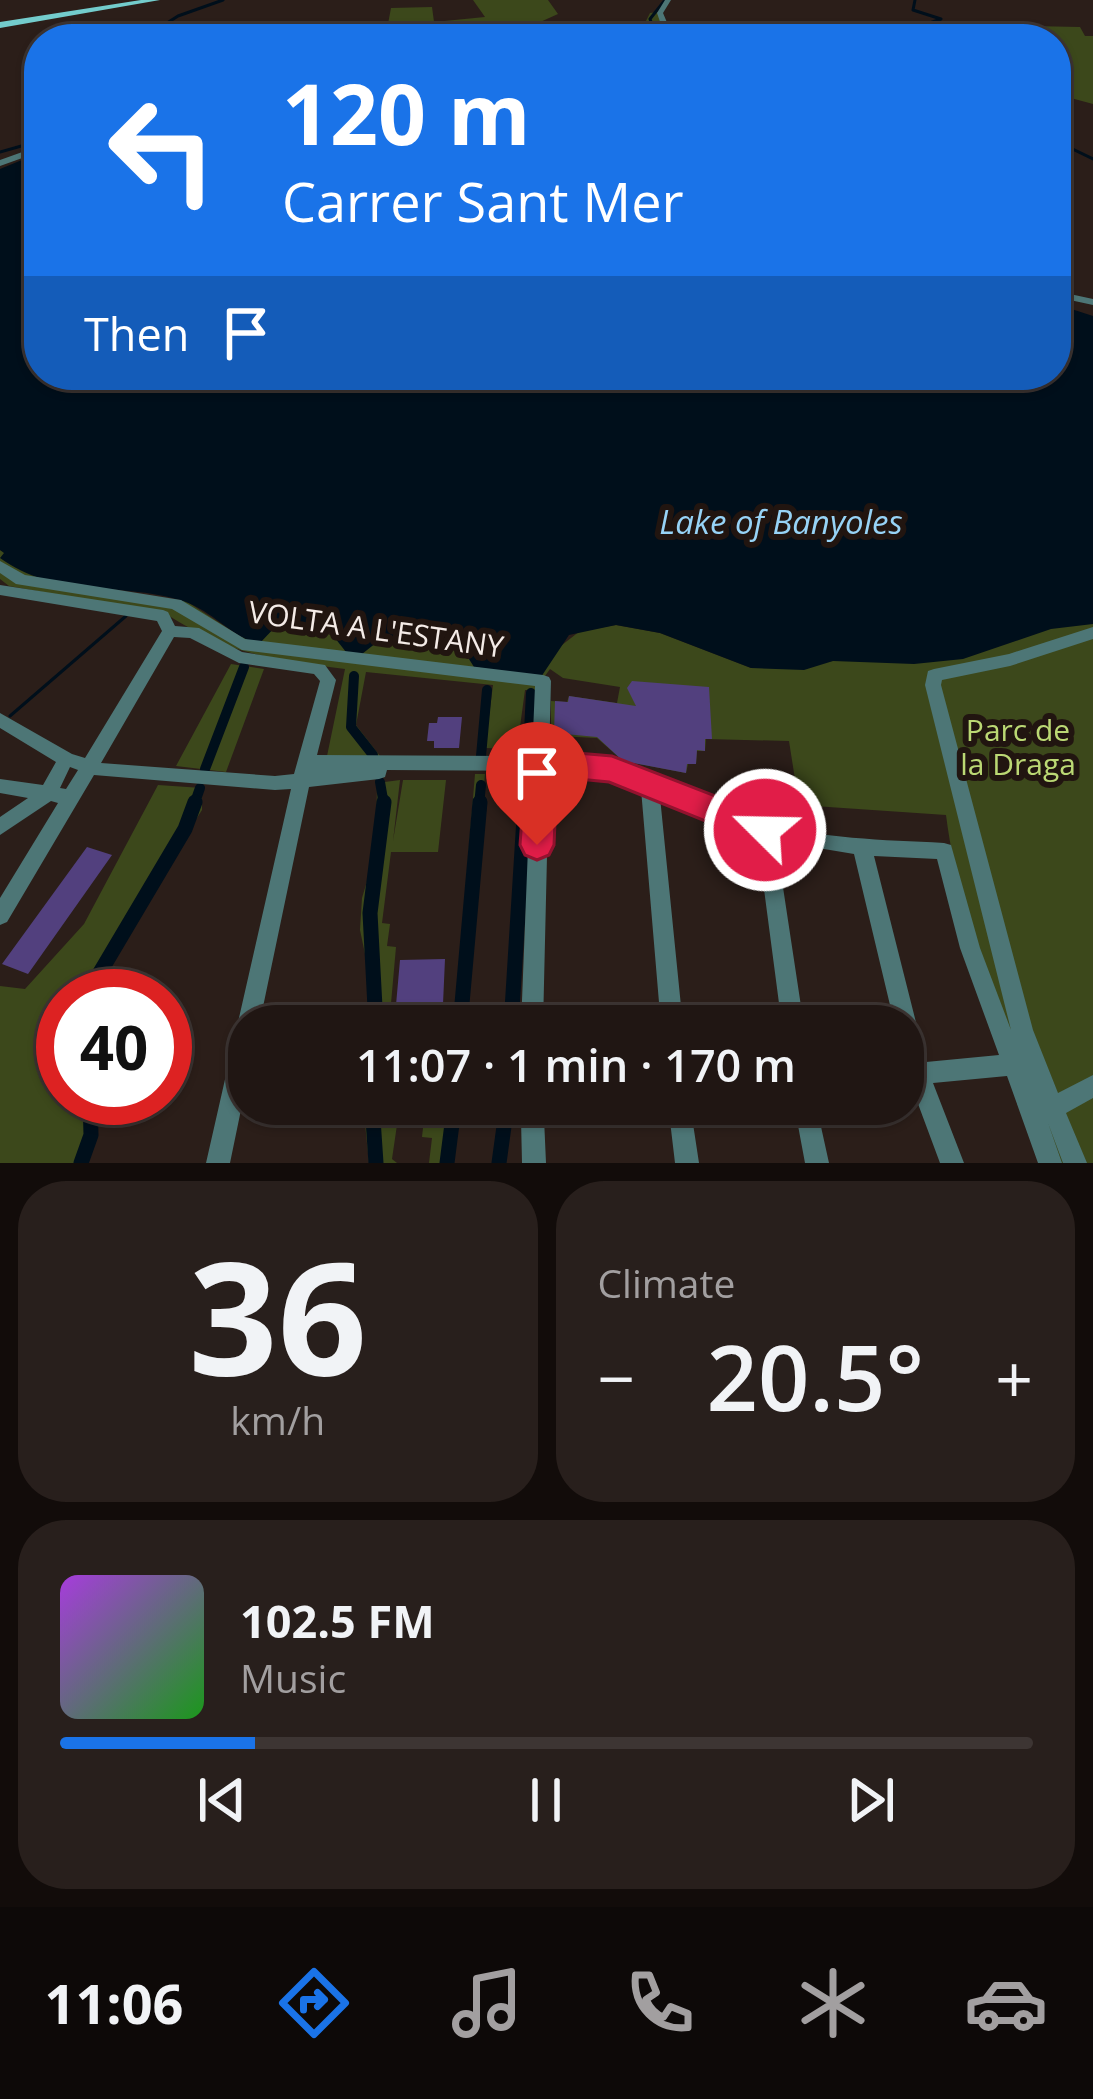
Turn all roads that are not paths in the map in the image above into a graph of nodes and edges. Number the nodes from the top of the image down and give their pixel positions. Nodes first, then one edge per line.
1 (156, 0) edge
2 (0, 25) edge
3 (0, 566) edge
4 (0, 590) edge
5 (170, 632) junction
6 (1093, 633) edge
7 (0, 720) edge
8 (66, 759) junction
9 (542, 763) junction
10 (89, 768) junction
11 (304, 772) junction
12 (650, 784) junction
13 (0, 787) edge
14 (47, 794) junction
15 (71, 797) junction
16 (0, 827) edge
17 (765, 830) junction
18 (862, 847) junction
19 (0, 916) edge
20 (532, 1005) edge
21 (670, 1005) edge
22 (790, 1005) edge
23 (896, 1005) edge
24 (1010, 1064) junction
25 (924, 1073) edge
26 (1093, 1086) edge
27 (924, 1102) edge
28 (1042, 1115) junction
29 (533, 1125) edge
30 (682, 1125) edge
31 (809, 1125) edge
32 (218, 1163) edge
33 (534, 1163) edge
34 (687, 1163) edge
35 (817, 1163) edge
36 (952, 1163) edge
37 (1050, 1163) edge
38 (1075, 1163) edge

1 - 2 main road
3 - 9 street, VOLTA A L'ESTANY
4 - 5 street
5 - 10 street
5 - 11 street
6 - 28 street
7 - 8 street
8 - 10 street
8 - 14 street
9 - 11 street
9 - 12 street
9 - 20 street
10 - 11 street
10 - 15 street
11 - 32 street
12 - 17 street
12 - 21 street
13 - 14 street
14 - 15 street
14 - 16 street
15 - 19 street
17 - 18 street
17 - 22 street
18 - 23 street
18 - 24 street
24 - 25 street
24 - 28 street
26 - 28 street
27 - 36 street
28 - 37 street
28 - 38 street
29 - 33 street
30 - 34 street
31 - 35 street

